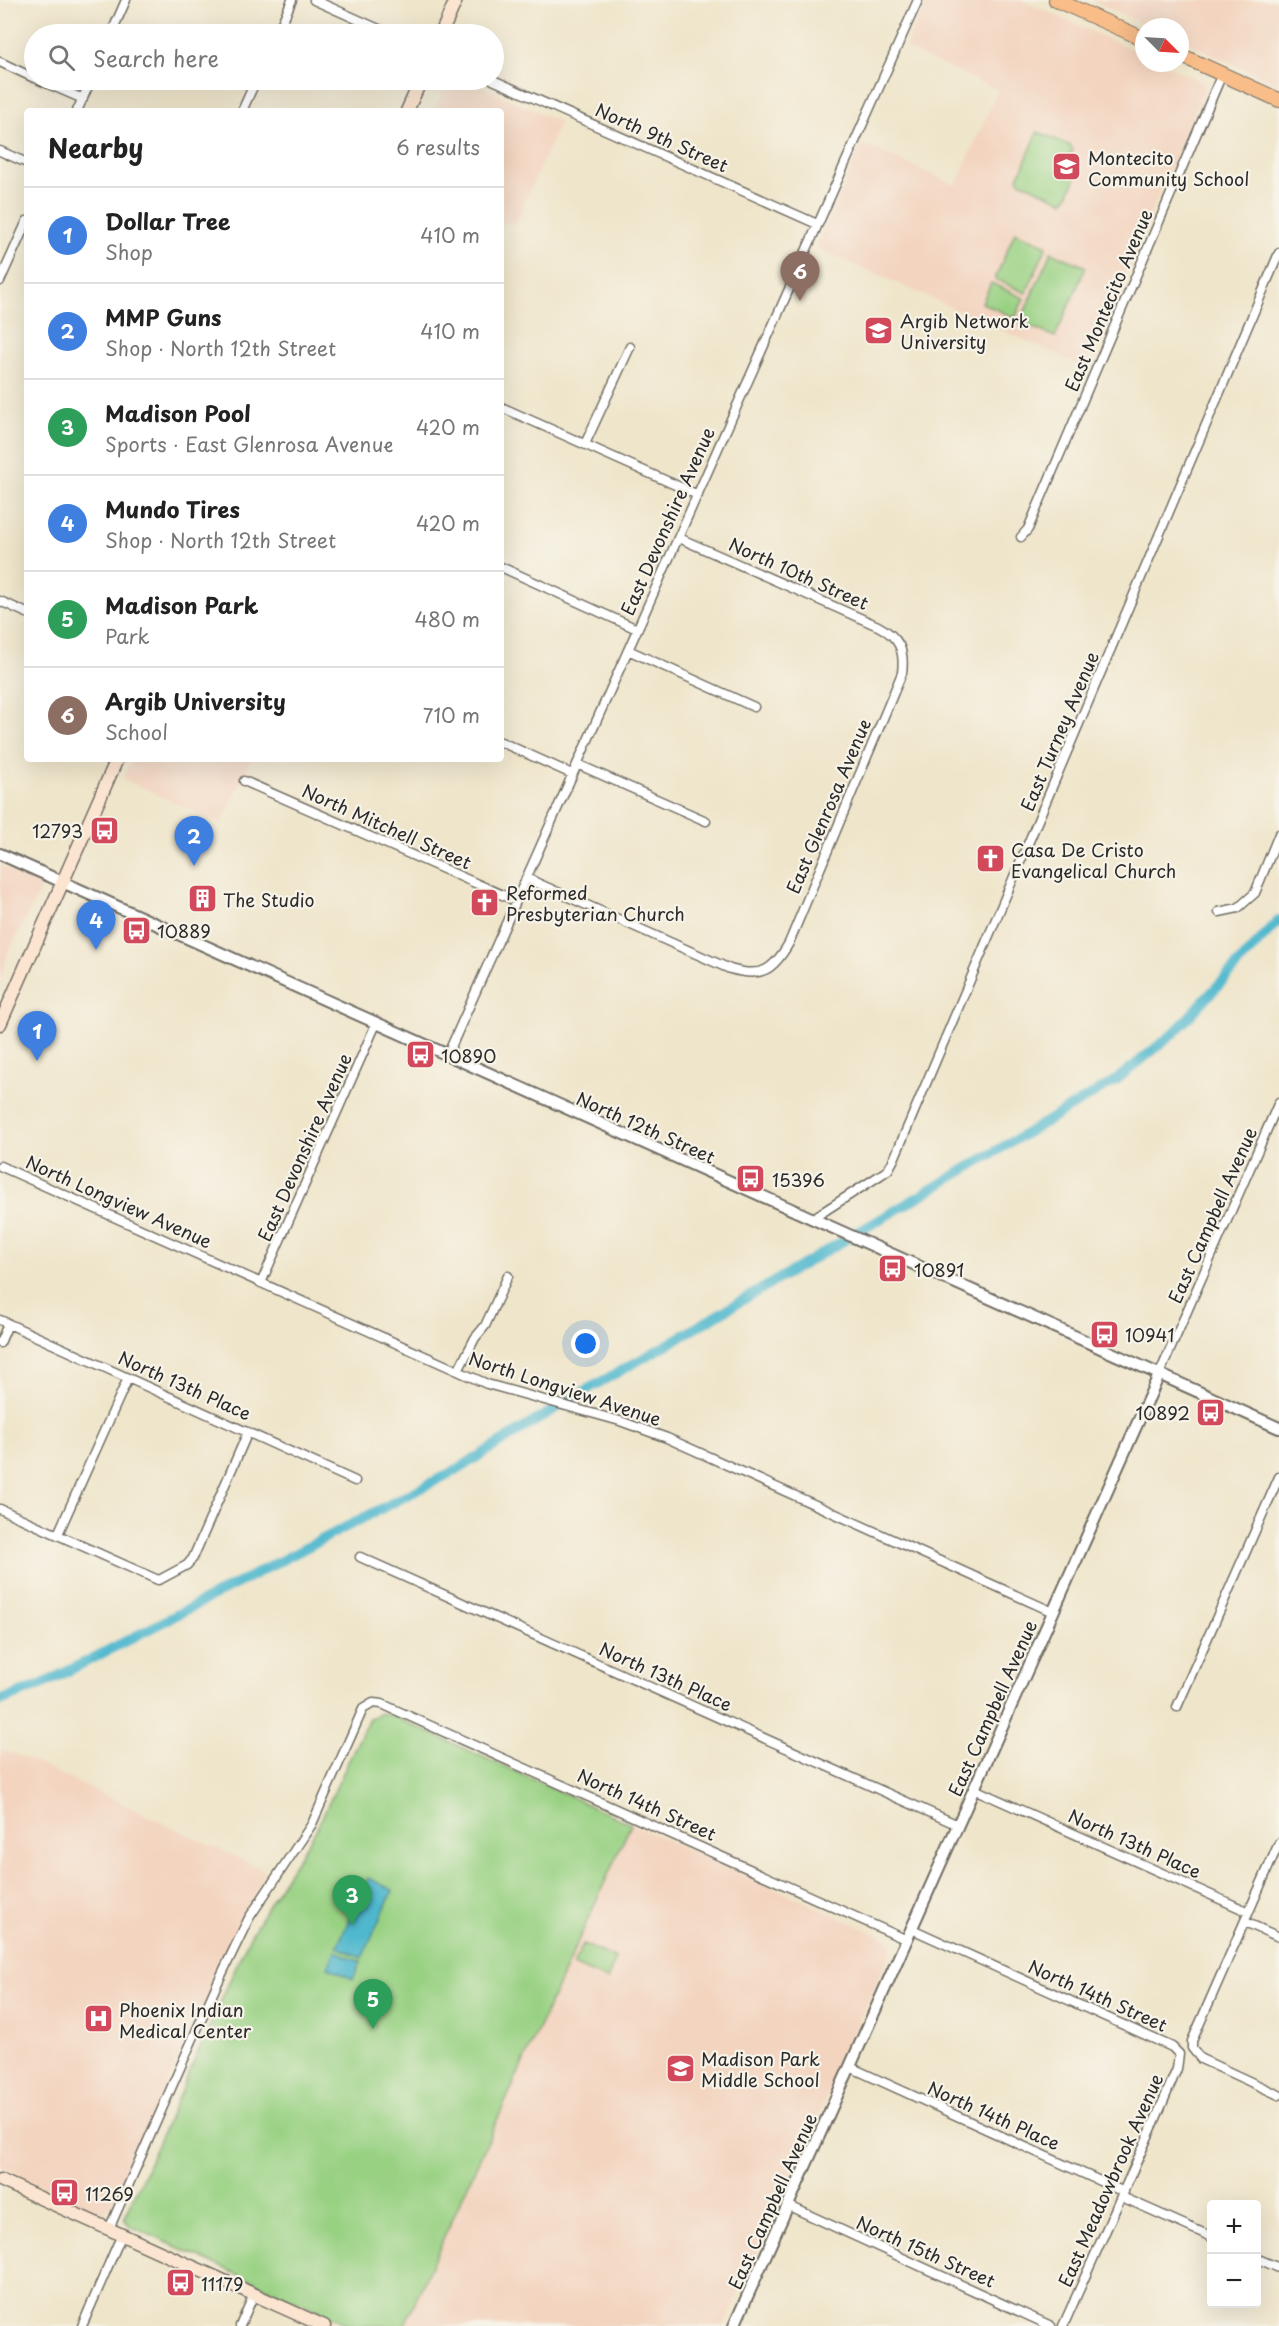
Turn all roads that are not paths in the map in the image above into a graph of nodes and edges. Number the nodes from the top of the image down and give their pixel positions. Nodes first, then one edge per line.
1 (126, 0) edge
2 (292, 0) edge
3 (314, 0) edge
4 (456, 0) edge
5 (918, 0) edge
6 (1056, 0) edge
7 (115, 24) edge
8 (281, 24) edge
9 (368, 24) edge
10 (445, 24) edge
11 (1135, 35) edge
12 (1189, 59) edge
13 (0, 62) edge
14 (24, 73) edge
15 (1222, 74) junction
16 (504, 85) edge
17 (62, 90) edge
18 (86, 90) edge
19 (251, 90) edge
20 (416, 90) edge
21 (82, 99) junction
22 (1279, 100) edge
23 (78, 108) edge
24 (243, 108) edge
25 (408, 108) edge
26 (0, 151) edge
27 (24, 162) edge
28 (817, 224) junction
29 (24, 227) edge
30 (1279, 254) edge
31 (0, 281) edge
32 (630, 347) dead end
33 (504, 408) edge
34 (585, 444) junction
35 (698, 495) junction
36 (1021, 537) dead end
37 (679, 538) junction
38 (504, 568) edge
39 (0, 601) edge
40 (24, 612) edge
41 (637, 629) junction
42 (901, 646) joint
43 (627, 650) junction
44 (754, 707) dead end
45 (504, 743) edge
46 (116, 762) edge
47 (577, 764) junction
48 (572, 774) junction
49 (243, 781) dead end
50 (706, 821) dead end
51 (1279, 834) edge
52 (0, 854) edge
53 (526, 878) junction
54 (62, 881) junction
55 (516, 901) junction
56 (1219, 912) dead end
57 (0, 1024) edge
58 (376, 1024) junction
59 (447, 1056) junction
60 (1279, 1102) edge
61 (0, 1166) edge
62 (812, 1219) junction
63 (508, 1276) dead end
64 (261, 1283) junction
65 (4, 1322) edge
66 (0, 1343) edge
67 (458, 1371) junction
68 (1159, 1375) junction
69 (128, 1378) junction
70 (1279, 1428) edge
71 (248, 1432) junction
72 (1279, 1477) edge
73 (355, 1481) dead end
74 (0, 1509) edge
75 (58, 1534) junction
76 (360, 1557) dead end
77 (1053, 1612) junction
78 (1177, 1707) dead end
79 (974, 1790) junction
80 (958, 1825) junction
81 (1279, 1843) edge
82 (1249, 1912) junction
83 (1245, 1922) junction
84 (912, 1929) junction
85 (1279, 1937) edge
86 (907, 1940) junction
87 (1173, 2047) joint
88 (850, 2067) junction
89 (1279, 2095) edge
90 (0, 2180) edge
91 (1123, 2195) junction
92 (787, 2205) junction
93 (109, 2229) junction
94 (122, 2234) junction
95 (1207, 2235) edge
96 (1261, 2260) edge
97 (1279, 2268) edge
98 (254, 2294) junction
99 (82, 2326) edge
100 (240, 2326) edge
101 (324, 2326) edge
102 (734, 2326) edge
103 (1051, 2326) edge
104 (1064, 2326) edge

1 - 7 street
2 - 8 street
3 - 9 street
4 - 10 main road
5 - 28 street, East Devonshire Avenue
6 - 11 main road
12 - 15 main road
13 - 14 street
15 - 22 main road
15 - 36 street, East Montecito Avenue
16 - 28 street, North 9th Street
17 - 21 street
18 - 21 street
19 - 24 street
20 - 25 main road
21 - 23 street
26 - 27 street
28 - 35 street, East Devonshire Avenue
29 - 31 street
30 - 62 street, East Turney Avenue
32 - 34 street
33 - 34 street
34 - 35 street
35 - 37 street, East Devonshire Avenue
37 - 41 street, East Devonshire Avenue
37 - 42 street, North 10th Street
38 - 41 street
39 - 40 street
41 - 43 street, East Devonshire Avenue
42 - 53 street, East Glenrosa Avenue
43 - 44 street
43 - 47 street, East Devonshire Avenue
45 - 48 street
46 - 54 main road
47 - 48 street, East Devonshire Avenue
47 - 50 street
48 - 53 street, East Devonshire Avenue
49 - 55 street, North Mitchell Street
51 - 56 street
52 - 54 street, North 12th Street
53 - 55 street, East Devonshire Avenue
54 - 57 main road
54 - 58 street, North 12th Street
55 - 59 street, East Devonshire Avenue
58 - 59 street, North 12th Street
58 - 64 street, East Devonshire Avenue
59 - 62 street, North 12th Street
60 - 68 street, East Campbell Avenue
61 - 64 street, North Longview Avenue
62 - 68 street, North 12th Street
63 - 67 street
64 - 67 street, North Longview Avenue
65 - 66 street
65 - 69 street, North 13th Place
67 - 77 street, North Longview Avenue
68 - 70 street, North 12th Street
68 - 77 street, East Campbell Avenue
69 - 71 street, North 13th Place
69 - 75 street
71 - 73 street, North 13th Place
71 - 75 street
72 - 78 street
74 - 75 street
76 - 80 street, North 13th Place
77 - 79 street, East Campbell Avenue
79 - 80 street, East Campbell Avenue
79 - 82 street, North 13th Place
80 - 84 street, East Campbell Avenue
81 - 82 street
82 - 83 street
83 - 85 street
83 - 89 street
84 - 86 street, East Campbell Avenue
84 - 87 street, North 14th Street
86 - 88 street, East Campbell Avenue
86 - 93 street, North 14th Street
87 - 91 street, East Meadowbrook Avenue
88 - 91 street, North 14th Place
88 - 92 street, East Campbell Avenue
90 - 93 main road
91 - 95 street, North 14th Place
91 - 104 street, East Meadowbrook Avenue
92 - 102 street, East Campbell Avenue
92 - 103 street, North 15th Street
93 - 94 main road
94 - 98 main road
94 - 99 street
96 - 97 street
98 - 100 street
98 - 101 main road

